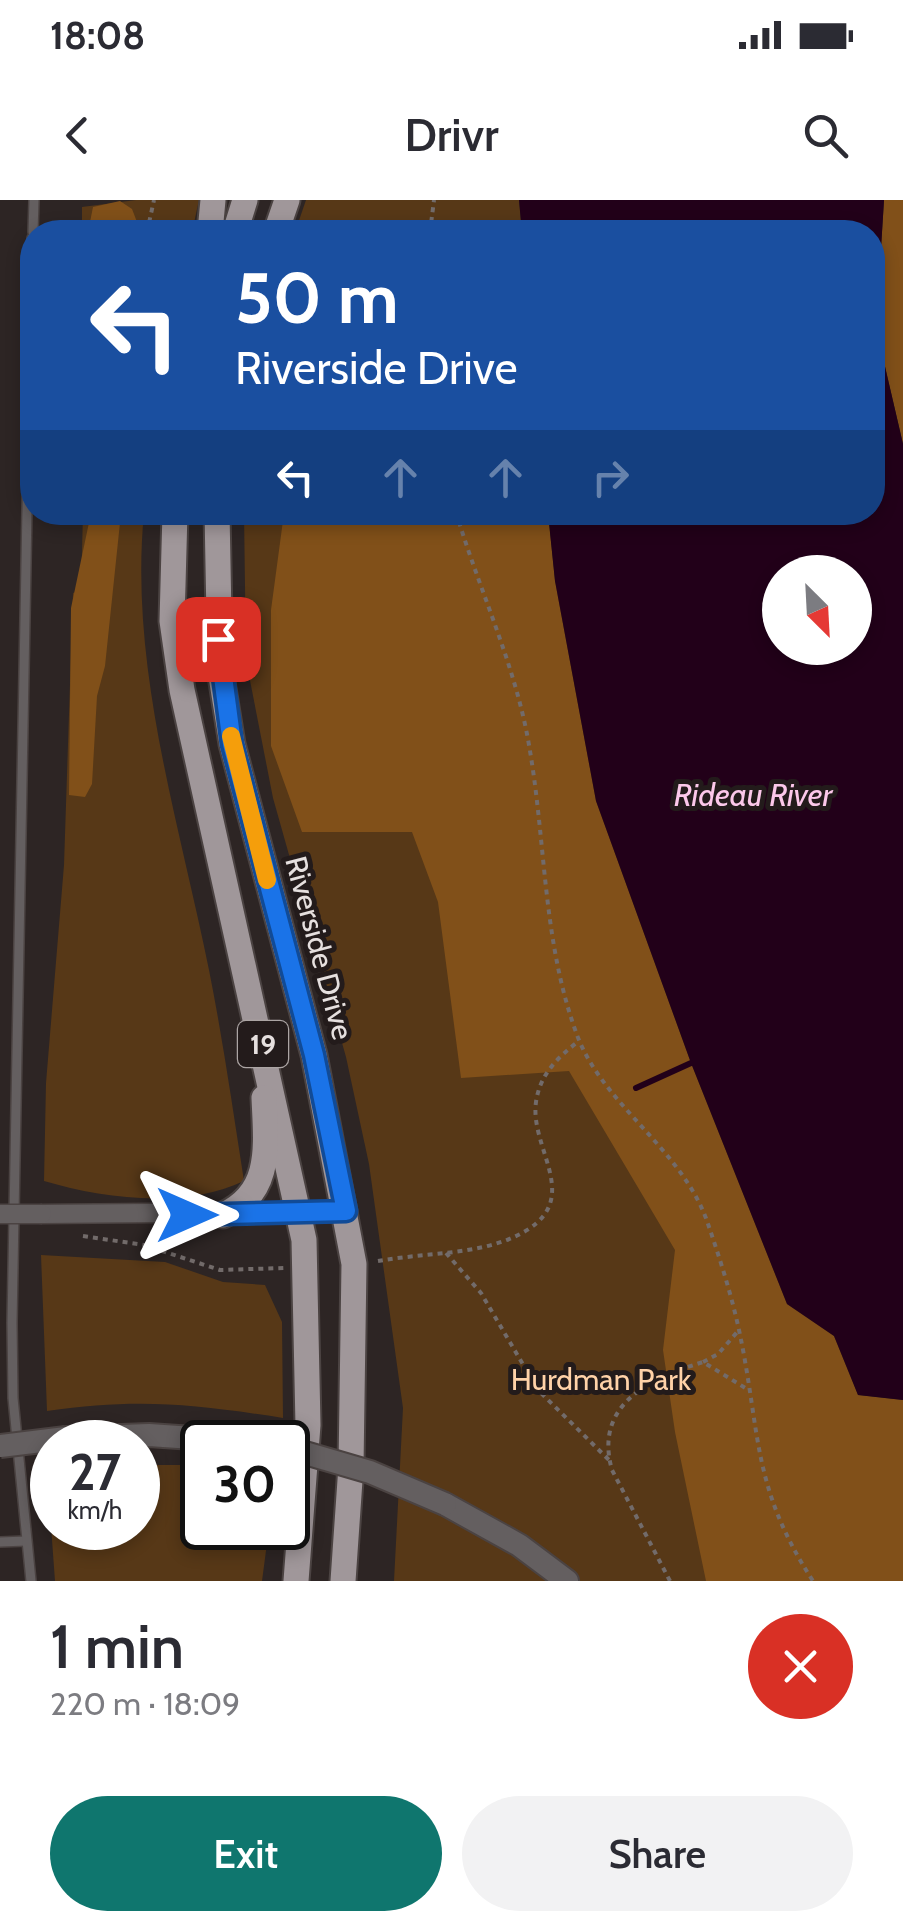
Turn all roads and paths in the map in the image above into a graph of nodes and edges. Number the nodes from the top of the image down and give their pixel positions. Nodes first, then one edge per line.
1 (28, 525) edge
2 (175, 525) edge
3 (217, 525) edge
4 (461, 525) edge
5 (262, 1038) junction
6 (579, 1041) junction
7 (346, 1211) junction
8 (0, 1214) edge
9 (300, 1214) junction
10 (223, 1215) junction
11 (78, 1235) dead end
12 (444, 1252) junction
13 (378, 1261) dead end
14 (281, 1268) dead end
15 (739, 1330) junction
16 (703, 1362) junction
17 (747, 1389) junction
18 (13, 1398) junction
19 (0, 1402) edge
20 (180, 1437) edge
21 (0, 1446) edge
22 (310, 1454) edge
23 (609, 1460) junction
24 (26, 1541) junction
25 (0, 1542) edge
26 (31, 1581) edge
27 (296, 1581) edge
28 (343, 1581) edge
29 (568, 1581) edge
30 (670, 1581) edge
31 (813, 1581) edge

1 - 18 lane
2 - 5 main road, 19
3 - 7 main road, Riverside Drive / 19
4 - 6 path
5 - 9 main road, 19
5 - 10 main road
6 - 12 path
6 - 15 path
7 - 9 street
7 - 28 main road, Riverside Drive / 19
8 - 10 street, bridge
9 - 10 street
9 - 27 main road, 19
11 - 14 path
12 - 13 path
12 - 23 path
15 - 16 path
15 - 17 path
16 - 17 path
16 - 23 path
17 - 31 path
18 - 19 lane
18 - 24 lane
20 - 21 street, bridge
22 - 29 street, bridge
23 - 30 path
24 - 25 lane
24 - 26 lane

